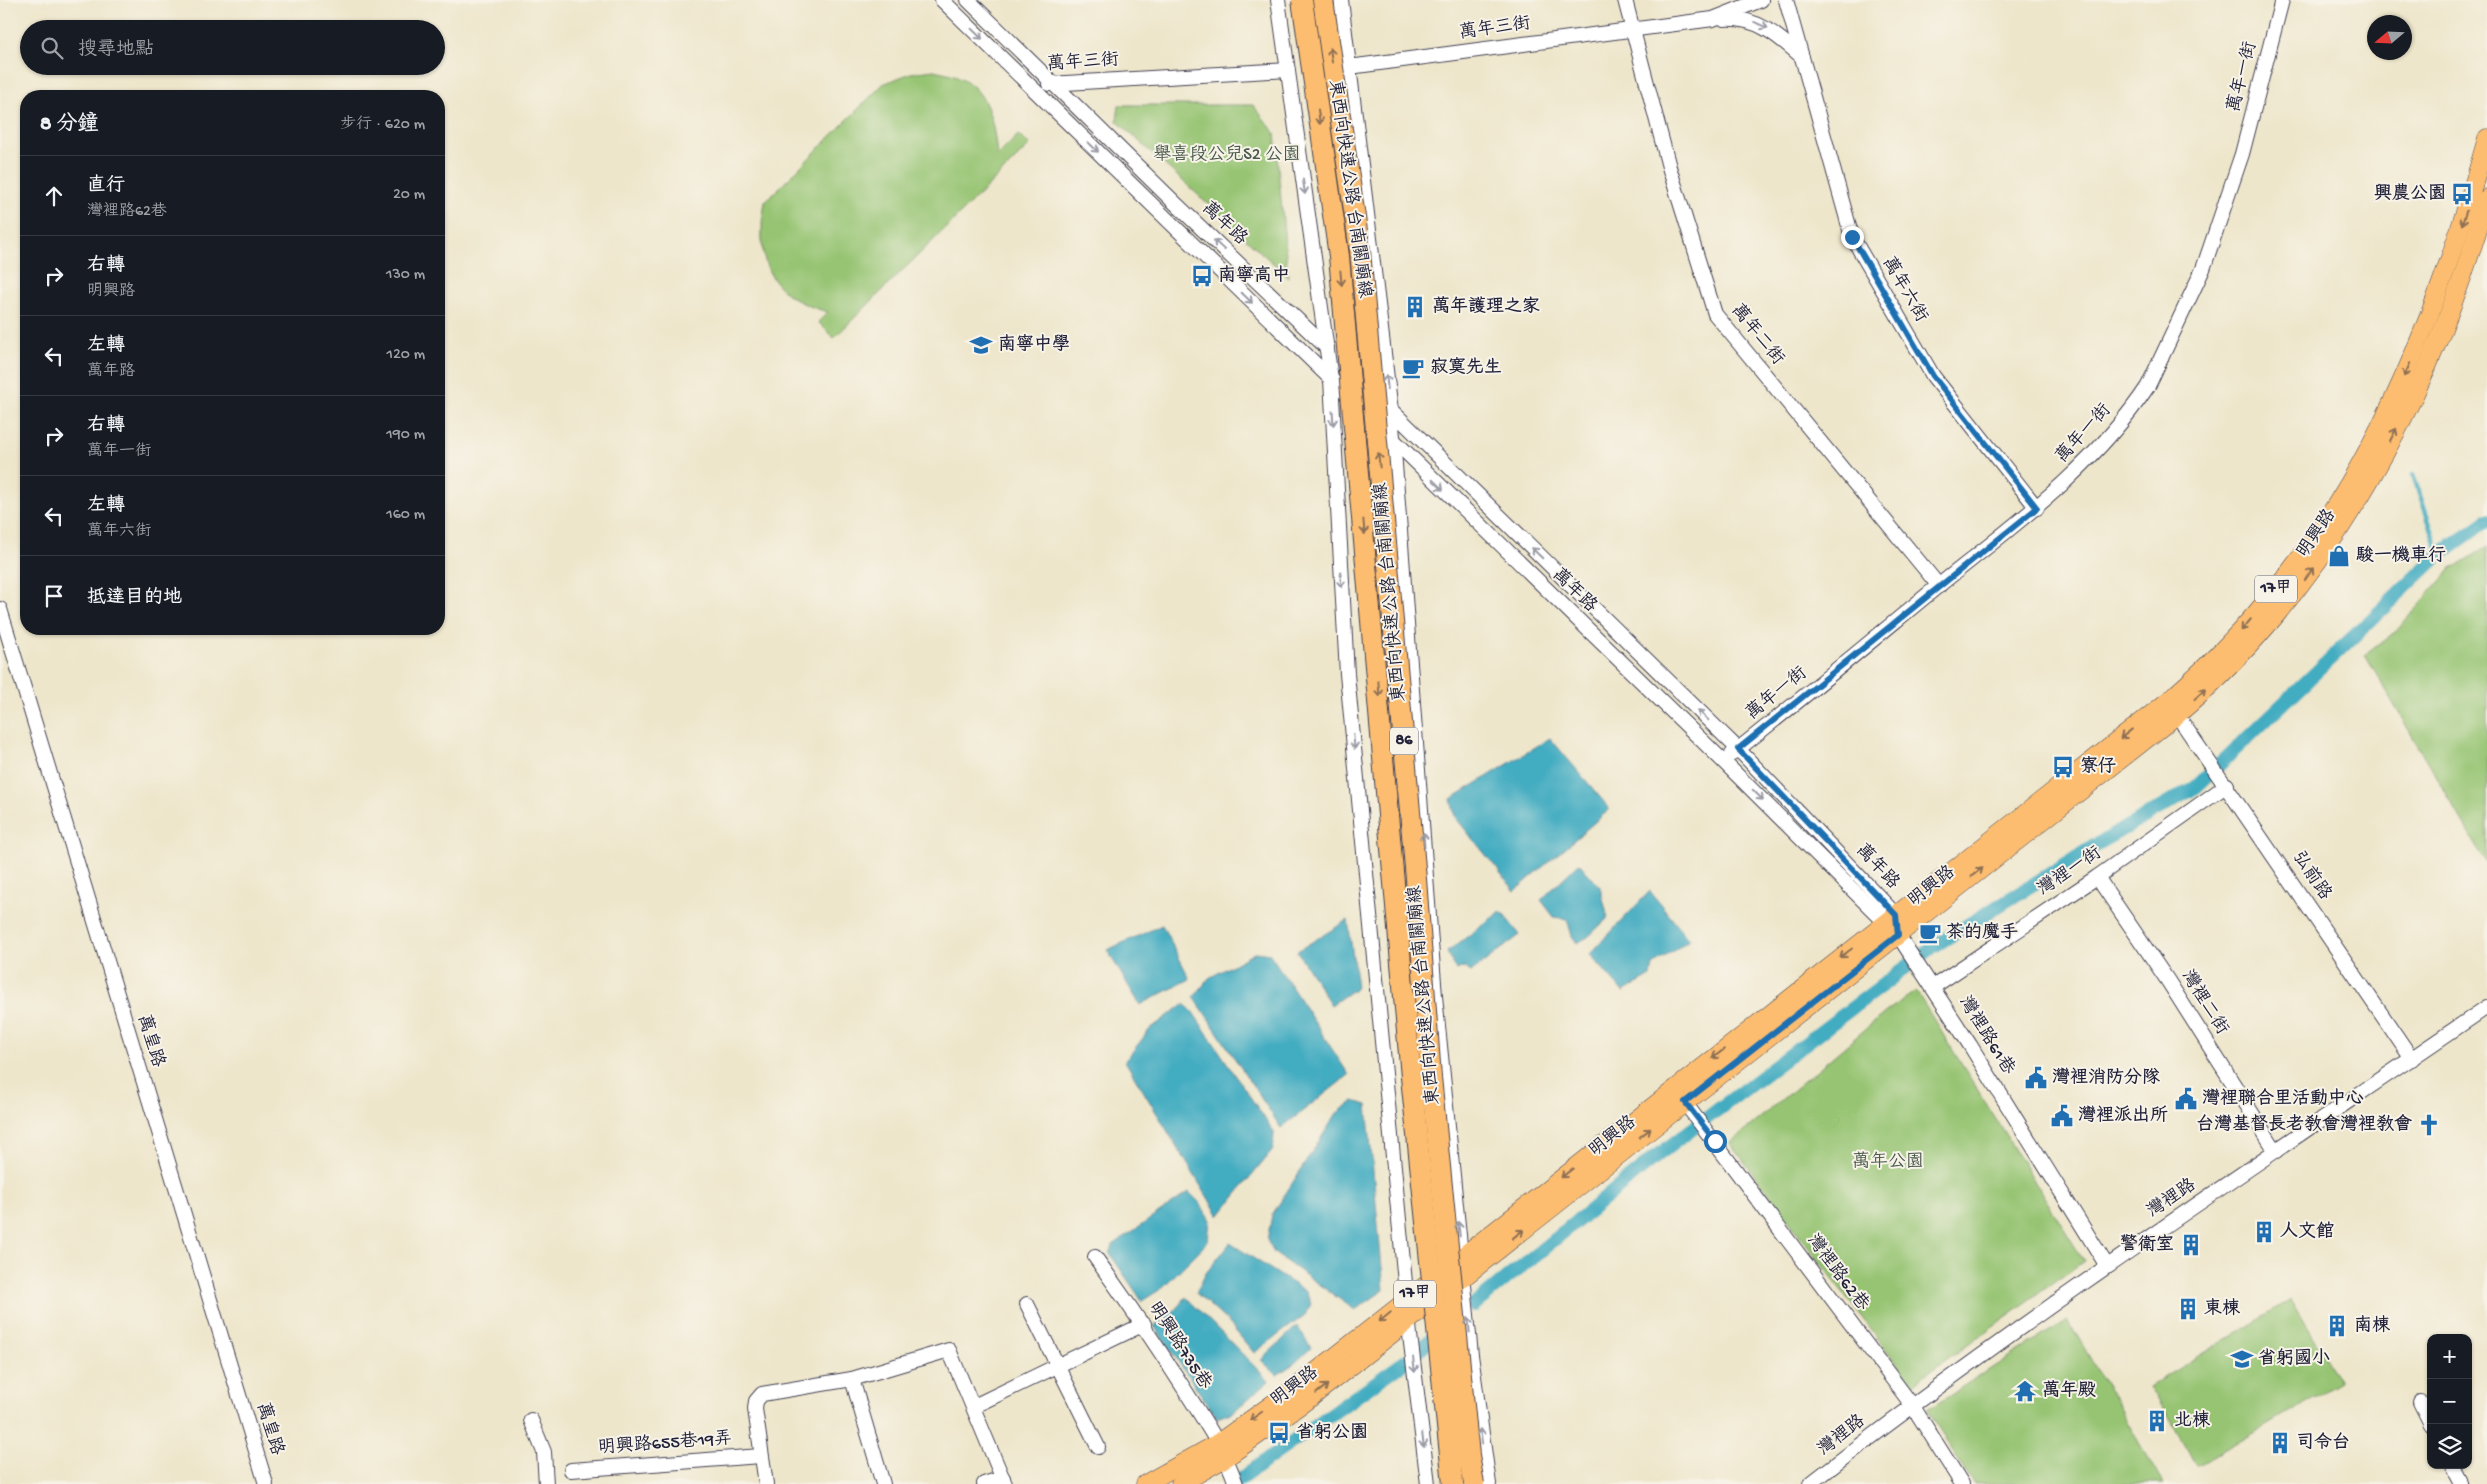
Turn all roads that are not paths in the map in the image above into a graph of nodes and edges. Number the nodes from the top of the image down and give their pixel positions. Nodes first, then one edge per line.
1 (942, 0) edge
2 (968, 0) edge
3 (1278, 0) edge
4 (1302, 0) edge
5 (1322, 0) edge
6 (1341, 0) edge
7 (1625, 0) edge
8 (1741, 0) edge
9 (1761, 0) edge
10 (1786, 0) edge
11 (2282, 0) edge
12 (1713, 19) junction
13 (1634, 28) junction
14 (1802, 58) junction
15 (1349, 67) junction
16 (1288, 70) junction
17 (1054, 83) junction
18 (1032, 87) junction
19 (2487, 138) edge
20 (2487, 198) edge
21 (1325, 346) junction
22 (1331, 379) junction
23 (1391, 411) junction
24 (1393, 441) junction
25 (2037, 508) junction
26 (1939, 586) junction
27 (0, 609) edge
28 (2177, 715) junction
29 (1738, 749) junction
30 (1723, 761) junction
31 (2227, 785) junction
32 (2097, 877) junction
33 (1893, 925) junction
34 (1930, 982) junction
35 (2487, 1007) edge
36 (2412, 1058) junction
37 (1680, 1095) junction
38 (2276, 1151) junction
39 (1095, 1257) dead end
40 (1461, 1257) junction
41 (2107, 1266) junction
42 (1464, 1276) junction
43 (1407, 1300) junction
44 (1027, 1304) dead end
45 (1409, 1321) junction
46 (1144, 1324) junction
47 (1058, 1364) junction
48 (852, 1379) junction
49 (2420, 1402) dead end
50 (1912, 1404) junction
51 (974, 1406) junction
52 (2427, 1416) edge
53 (531, 1420) dead end
54 (1098, 1447) dead end
55 (1224, 1453) junction
56 (761, 1456) junction
57 (2453, 1469) edge
58 (571, 1470) dead end
59 (1004, 1481) edge
60 (266, 1484) edge
61 (546, 1484) edge
62 (766, 1484) edge
63 (883, 1484) edge
64 (984, 1484) edge
65 (1145, 1484) edge
66 (1180, 1484) edge
67 (1236, 1484) edge
68 (1428, 1484) edge
69 (1454, 1484) edge
70 (1474, 1484) edge
71 (1489, 1484) edge
72 (1810, 1484) edge
73 (1962, 1484) edge
74 (2461, 1484) edge

1 -> 18 street, 萬年路
2 - 17 street, 萬年路
3 - 16 street
4 -> 69 highway, 東西向快速公路 台南關廟線 / 86, bridge
70 -> 5 highway, 東西向快速公路 台南關廟線 / 86, bridge
6 - 15 street
7 - 13 street, 萬年二街
8 - 12 street
9 - 12 street, 萬年三街
10 - 14 street, 萬年六街
11 - 25 street, 萬年一街
12 - 13 street, 萬年三街
12 -> 14 street
13 - 15 street, 萬年三街
13 - 26 street, 萬年二街
14 - 25 street, 萬年六街
23 -> 15 street
16 - 17 street, 萬年三街
16 -> 21 street
17 - 18 street, 萬年三街
21 -> 17 street, 萬年路
18 -> 22 street, 萬年路
19 -> 33 main road, 明興路 / 17甲
28 -> 20 main road, 明興路 / 17甲
21 - 22 street
21 - 23 street, 萬年路
22 - 24 street, 萬年路
22 -> 43 street
23 - 24 street
29 -> 23 street, 萬年路
24 -> 30 street, 萬年路
40 -> 24 street
25 - 26 street, 萬年一街
26 - 29 street, 萬年一街
27 - 60 street, 萬皇路
28 - 31 street, 弘前路
33 -> 28 main road, 明興路 / 17甲
29 - 30 street, 萬年一街
29 - 33 street, 萬年路
30 -> 33 street, 萬年路
31 - 32 street, 灣裡一街
31 - 36 street, 弘前路
32 - 34 street, 灣裡一街
32 - 38 street, 灣裡二街
33 - 34 street, 灣裡路61巷
33 - 37 main road, 明興路 / 17甲
34 - 41 street, 灣裡路61巷
35 - 36 street, 灣裡路
36 - 38 street, 灣裡路
37 -> 40 main road, 明興路 / 17甲
42 -> 37 main road, 明興路 / 17甲
37 - 50 street, 灣裡路62巷
38 - 41 street, 灣裡路
39 - 46 street, 明興路735巷
40 - 42 street
40 - 43 main road, 明興路 / 17甲
41 - 50 street, 灣裡路
42 - 45 main road, 明興路 / 17甲
71 -> 42 street
43 - 45 street
43 -> 55 main road, 明興路 / 17甲
44 - 47 street
55 -> 45 main road, 明興路 / 17甲
45 -> 68 street
46 - 47 street
46 - 55 street, 明興路735巷
47 - 51 street
47 - 54 street
48 - 51 street
48 - 56 street
48 - 63 street
49 - 52 street
50 - 72 street, 灣裡路
50 - 73 street, 灣裡路62巷
51 - 59 street
53 - 61 street
55 - 65 main road, 明興路 / 17甲
55 - 66 main road, 明興路 / 17甲
55 - 67 street, 明興路735巷
56 - 58 street, 明興路655巷19弄
56 - 62 street
57 - 74 street
59 - 64 street

